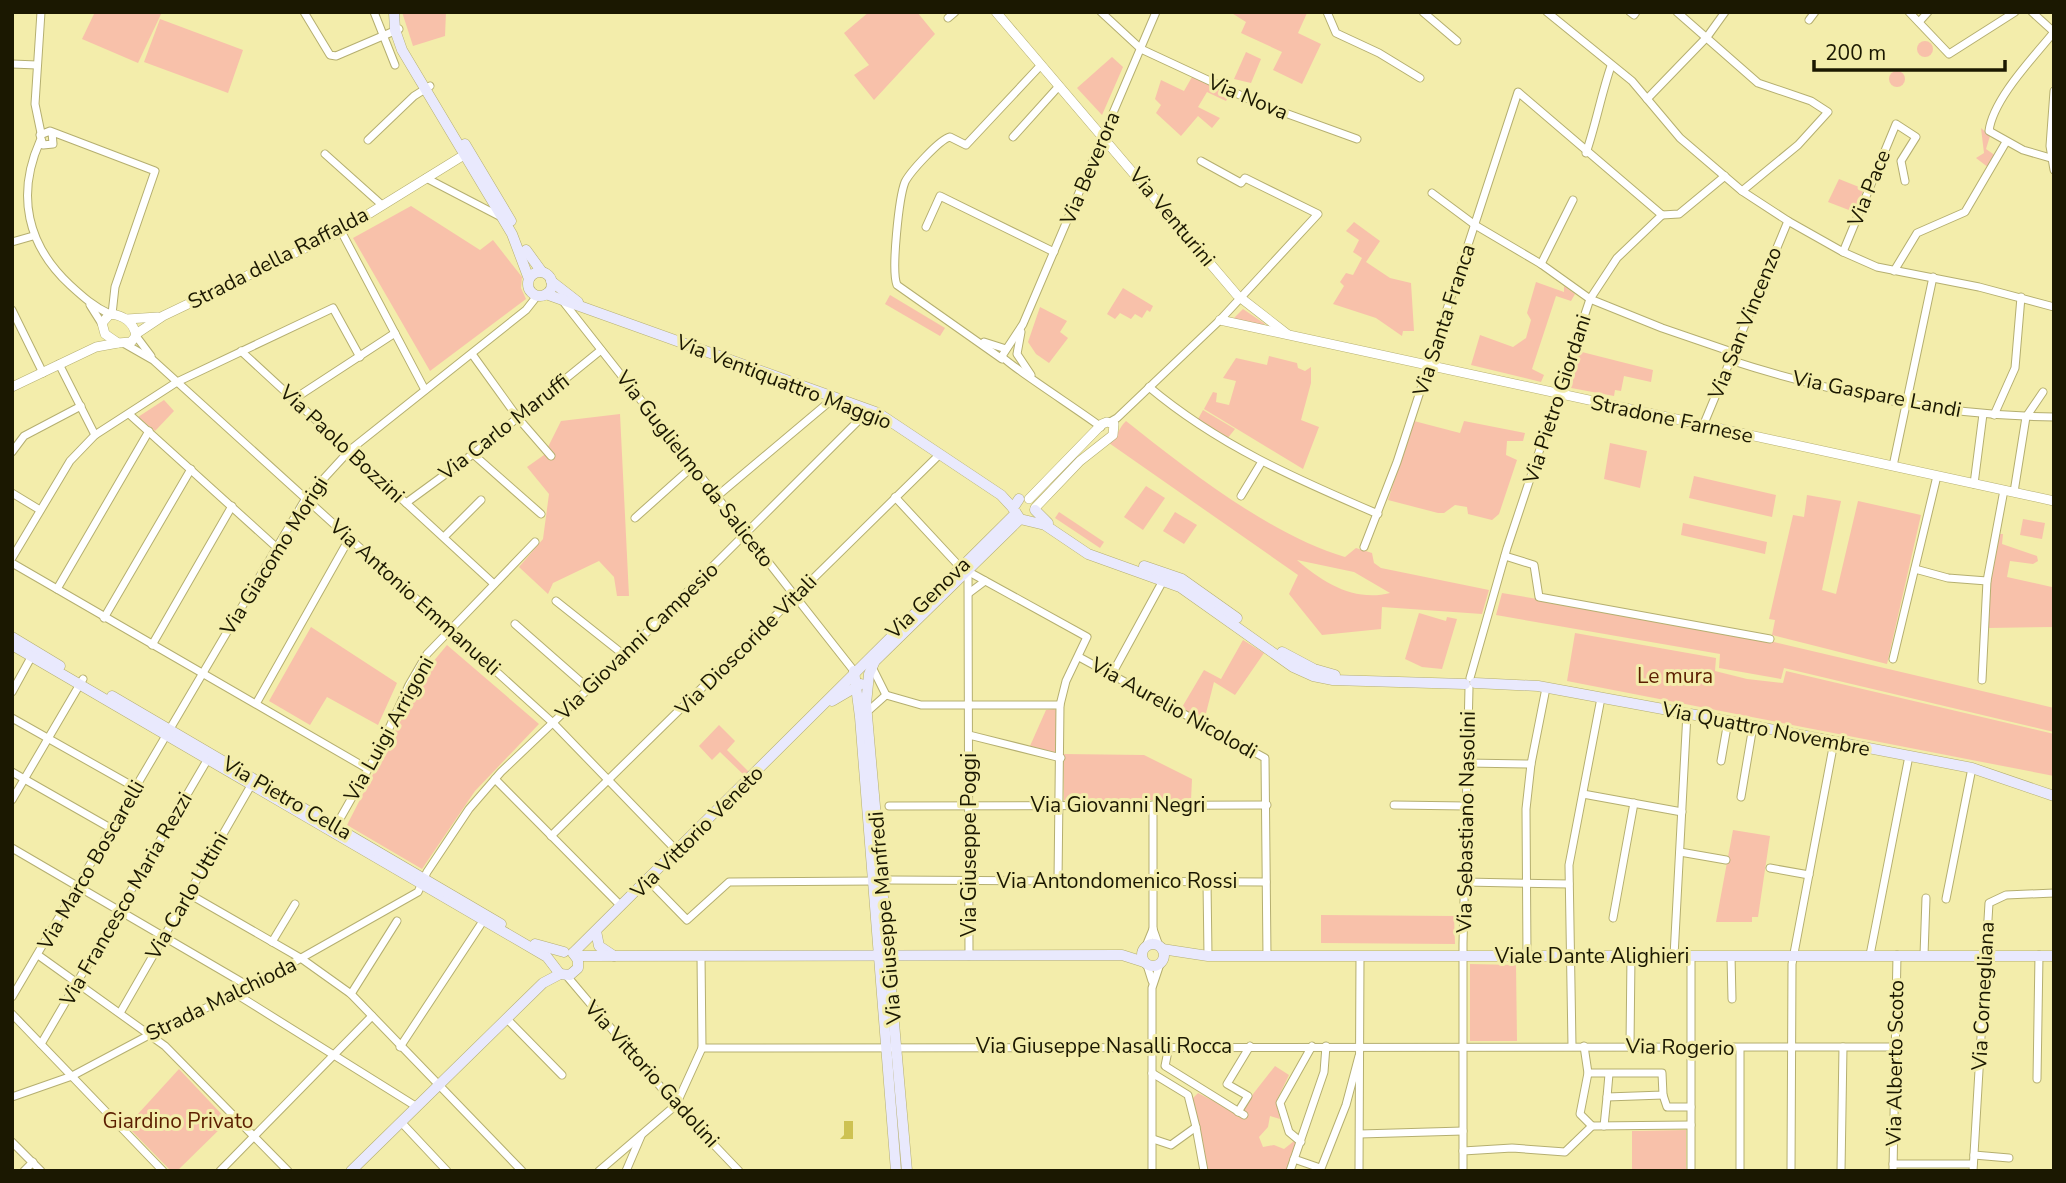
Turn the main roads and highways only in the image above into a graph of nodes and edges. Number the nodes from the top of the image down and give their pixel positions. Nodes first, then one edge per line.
1 (394, 12) edge
2 (427, 88) junction
3 (502, 213) junction
4 (542, 272) junction
5 (529, 279) junction
6 (551, 281) junction
7 (541, 295) junction
8 (593, 311) junction
9 (1024, 509) junction
10 (968, 571) junction
11 (1165, 576) junction
12 (1180, 587) junction
13 (1210, 597) junction
14 (1242, 622) junction
15 (12, 637) edge
16 (1257, 641) junction
17 (12, 645) edge
18 (1269, 650) junction
19 (33, 654) junction
20 (1314, 669) junction
21 (861, 677) junction
22 (1364, 680) junction
23 (840, 696) junction
24 (863, 709) junction
25 (820, 710) junction
26 (2054, 796) edge
27 (423, 882) junction
28 (596, 931) junction
29 (1145, 947) junction
30 (1161, 947) junction
31 (571, 954) junction
32 (882, 955) junction
33 (1122, 955) junction
34 (614, 956) junction
35 (1203, 956) junction
36 (2054, 956) edge
37 (591, 958) junction
38 (1161, 963) junction
39 (1146, 964) junction
40 (578, 968) junction
41 (560, 971) junction
42 (891, 1046) junction
43 (358, 1169) edge
44 (896, 1171) edge
45 (907, 1171) edge

1 - 2 main road, Via Ventiquattro Maggio
2 - 3 main road, Via Ventiquattro Maggio
2 - 3 main road, Via Ventiquattro Maggio
3 - 4 main road, Via Ventiquattro Maggio
3 - 5 main road, Via Ventiquattro Maggio
4 - 5 main road
4 - 6 main road, Via Ventiquattro Maggio
5 - 7 main road, Via Ventiquattro Maggio
6 - 7 main road
6 - 8 main road, Via Ventiquattro Maggio
7 - 8 main road, Via Ventiquattro Maggio
8 - 9 main road, Via Ventiquattro Maggio
9 - 10 main road, Via Genova
9 - 11 main road, Via Quattro Novembre
9 - 11 main road, Via Quattro Novembre
10 - 21 main road, Via Genova
10 - 21 main road, Via Genova
11 - 12 main road, Via Quattro Novembre
11 - 13 main road, Via Quattro Novembre
12 - 13 main road
12 - 16 main road, Via Quattro Novembre
13 - 14 main road, Via Quattro Novembre
14 - 16 main road
14 - 20 main road, Via Quattro Novembre
15 - 19 main road, Via Pietro Cella
16 - 18 main road, Via Quattro Novembre
17 - 19 main road, Via Pietro Cella
18 - 20 main road
18 - 22 main road, Via Quattro Novembre
19 - 27 main road, Via Pietro Cella
20 - 22 main road, Via Quattro Novembre
21 - 23 main road, Via Genova
21 - 24 main road
21 - 24 main road, Via Giuseppe Manfredi
21 - 25 main road, Via Vittorio Veneto
22 - 26 main road, Via Quattro Novembre
23 - 24 main road
23 - 25 main road, Via Vittorio Veneto
24 - 32 main road, Via Giuseppe Manfredi
25 - 28 main road, Via Vittorio Veneto
27 - 31 main road, Via Pietro Cella
27 - 41 main road, Via Pietro Cella
28 - 31 main road, Via Vittorio Veneto
28 - 34 main road
29 - 30 main road, Viale Dante Alighieri
29 - 33 main road
29 - 39 main road
30 - 35 main road, Viale Dante Alighieri
30 - 38 main road
31 - 37 main road, Via Pietro Cella
31 - 40 main road
31 - 41 main road, Via Vittorio Veneto
32 - 33 main road
32 - 34 main road, Via Pietro Cella
32 - 42 main road, Via Giuseppe Manfredi
33 - 39 main road
34 - 37 main road, Via Pietro Cella
35 - 36 main road, Viale Dante Alighieri
35 - 38 main road, Viale Dante Alighieri
37 - 40 main road
38 - 39 main road, Viale Dante Alighieri
40 - 41 main road
41 - 43 main road
42 - 44 main road, Via Giuseppe Manfredi
42 - 45 main road, Via Giuseppe Manfredi

